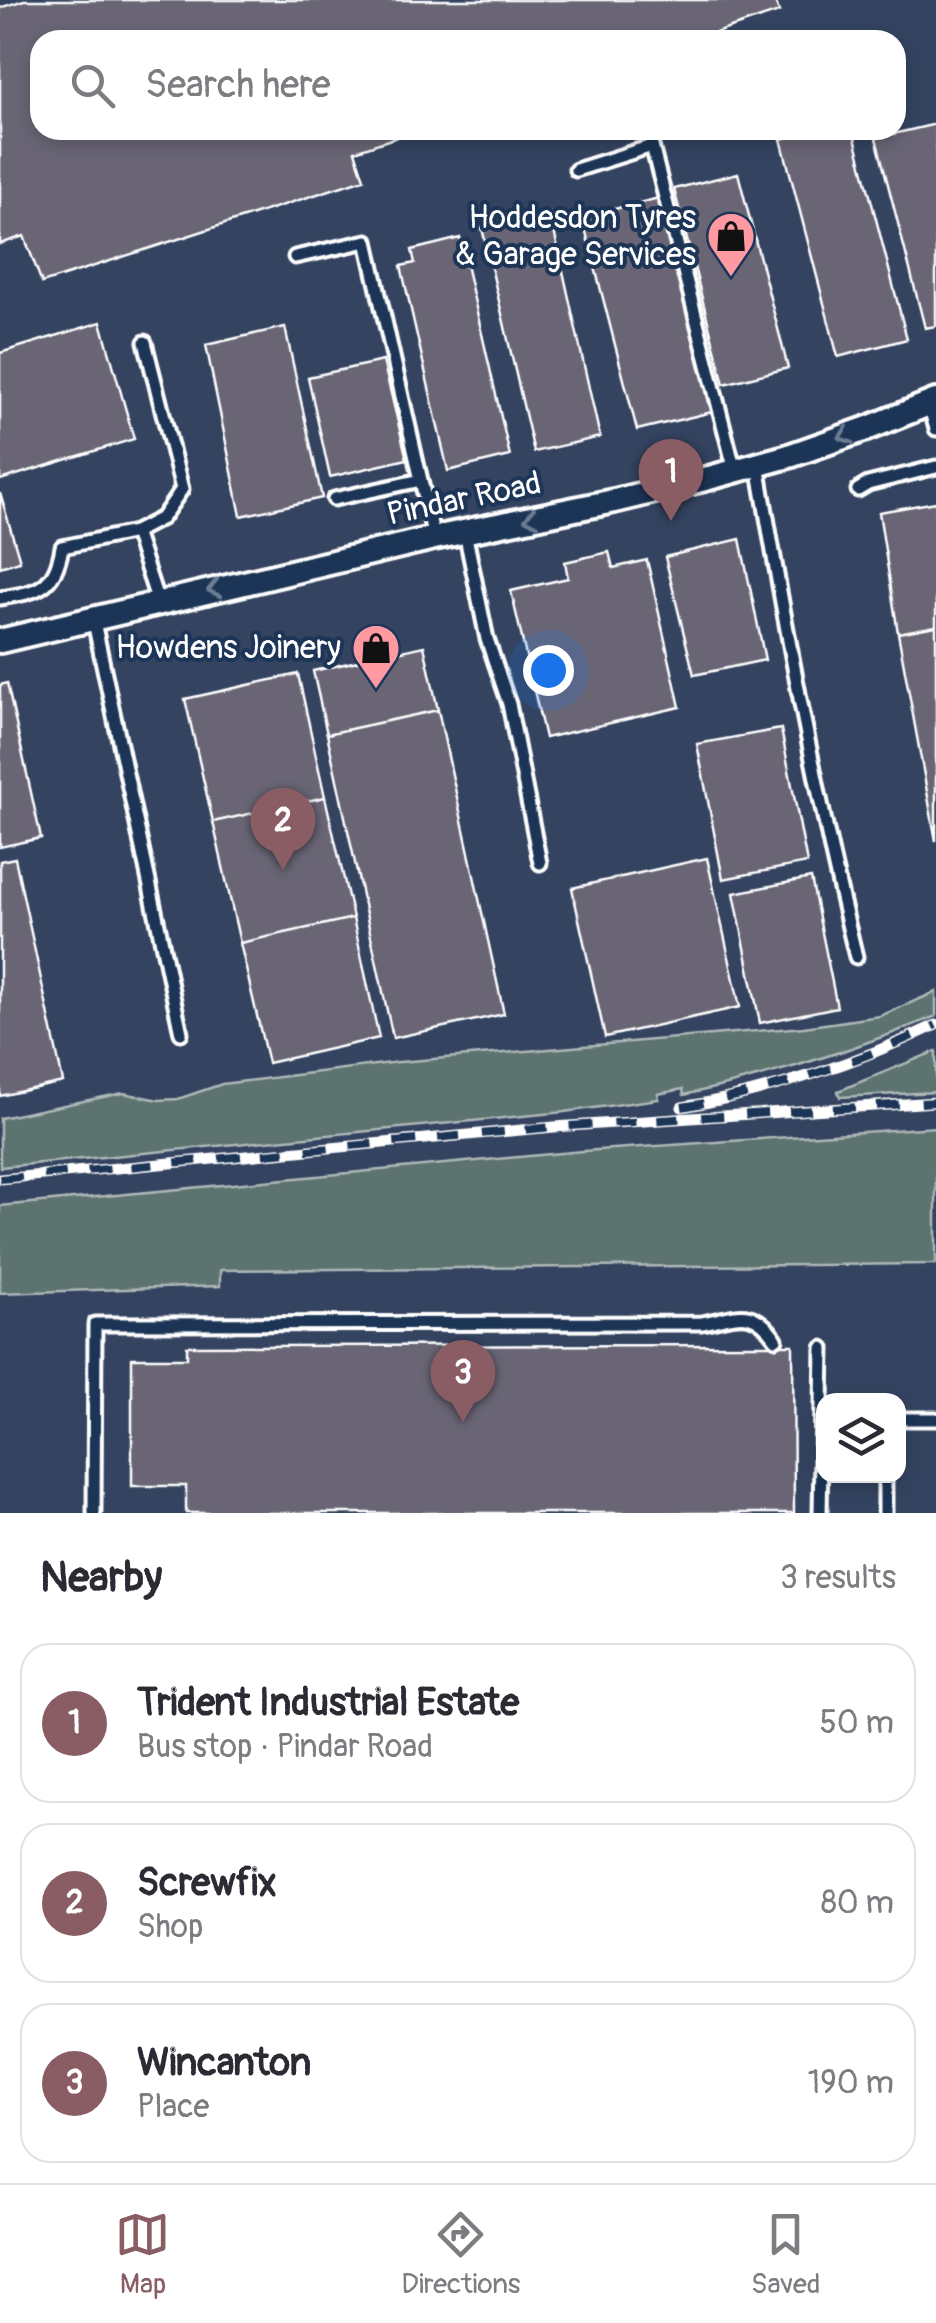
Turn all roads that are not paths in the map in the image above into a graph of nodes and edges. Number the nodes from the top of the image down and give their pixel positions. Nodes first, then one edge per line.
1 (576, 170) dead end
2 (295, 257) dead end
3 (145, 342) dead end
4 (933, 402) edge
5 (936, 428) edge
6 (758, 465) junction
7 (936, 467) edge
8 (735, 471) junction
9 (421, 480) junction
10 (858, 490) dead end
11 (334, 499) dead end
12 (135, 532) junction
13 (465, 532) junction
14 (434, 538) junction
15 (0, 598) edge
16 (158, 602) junction
17 (92, 617) junction
18 (0, 640) edge
19 (540, 862) dead end
20 (856, 957) dead end
21 (181, 1033) dead end
22 (776, 1339) dead end
23 (822, 1348) dead end
24 (936, 1419) edge
25 (906, 1420) edge
26 (885, 1483) edge
27 (94, 1513) edge
28 (820, 1513) edge
29 (886, 1513) edge

1 - 8 lane
2 - 9 lane
3 - 12 lane
4 - 5 lane
4 -> 6 street, Pindar Road
6 - 8 street, Pindar Road
6 - 20 lane
7 - 10 lane
8 -> 13 street, Pindar Road
9 - 11 lane
9 - 14 lane
12 - 15 lane
12 - 16 lane
13 - 14 street, Pindar Road
13 - 19 lane
14 -> 16 street, Pindar Road
16 - 17 street, Pindar Road
17 - 18 street, Pindar Road
17 - 21 lane
22 - 27 lane
23 - 28 lane
24 - 25 lane
26 - 29 lane

